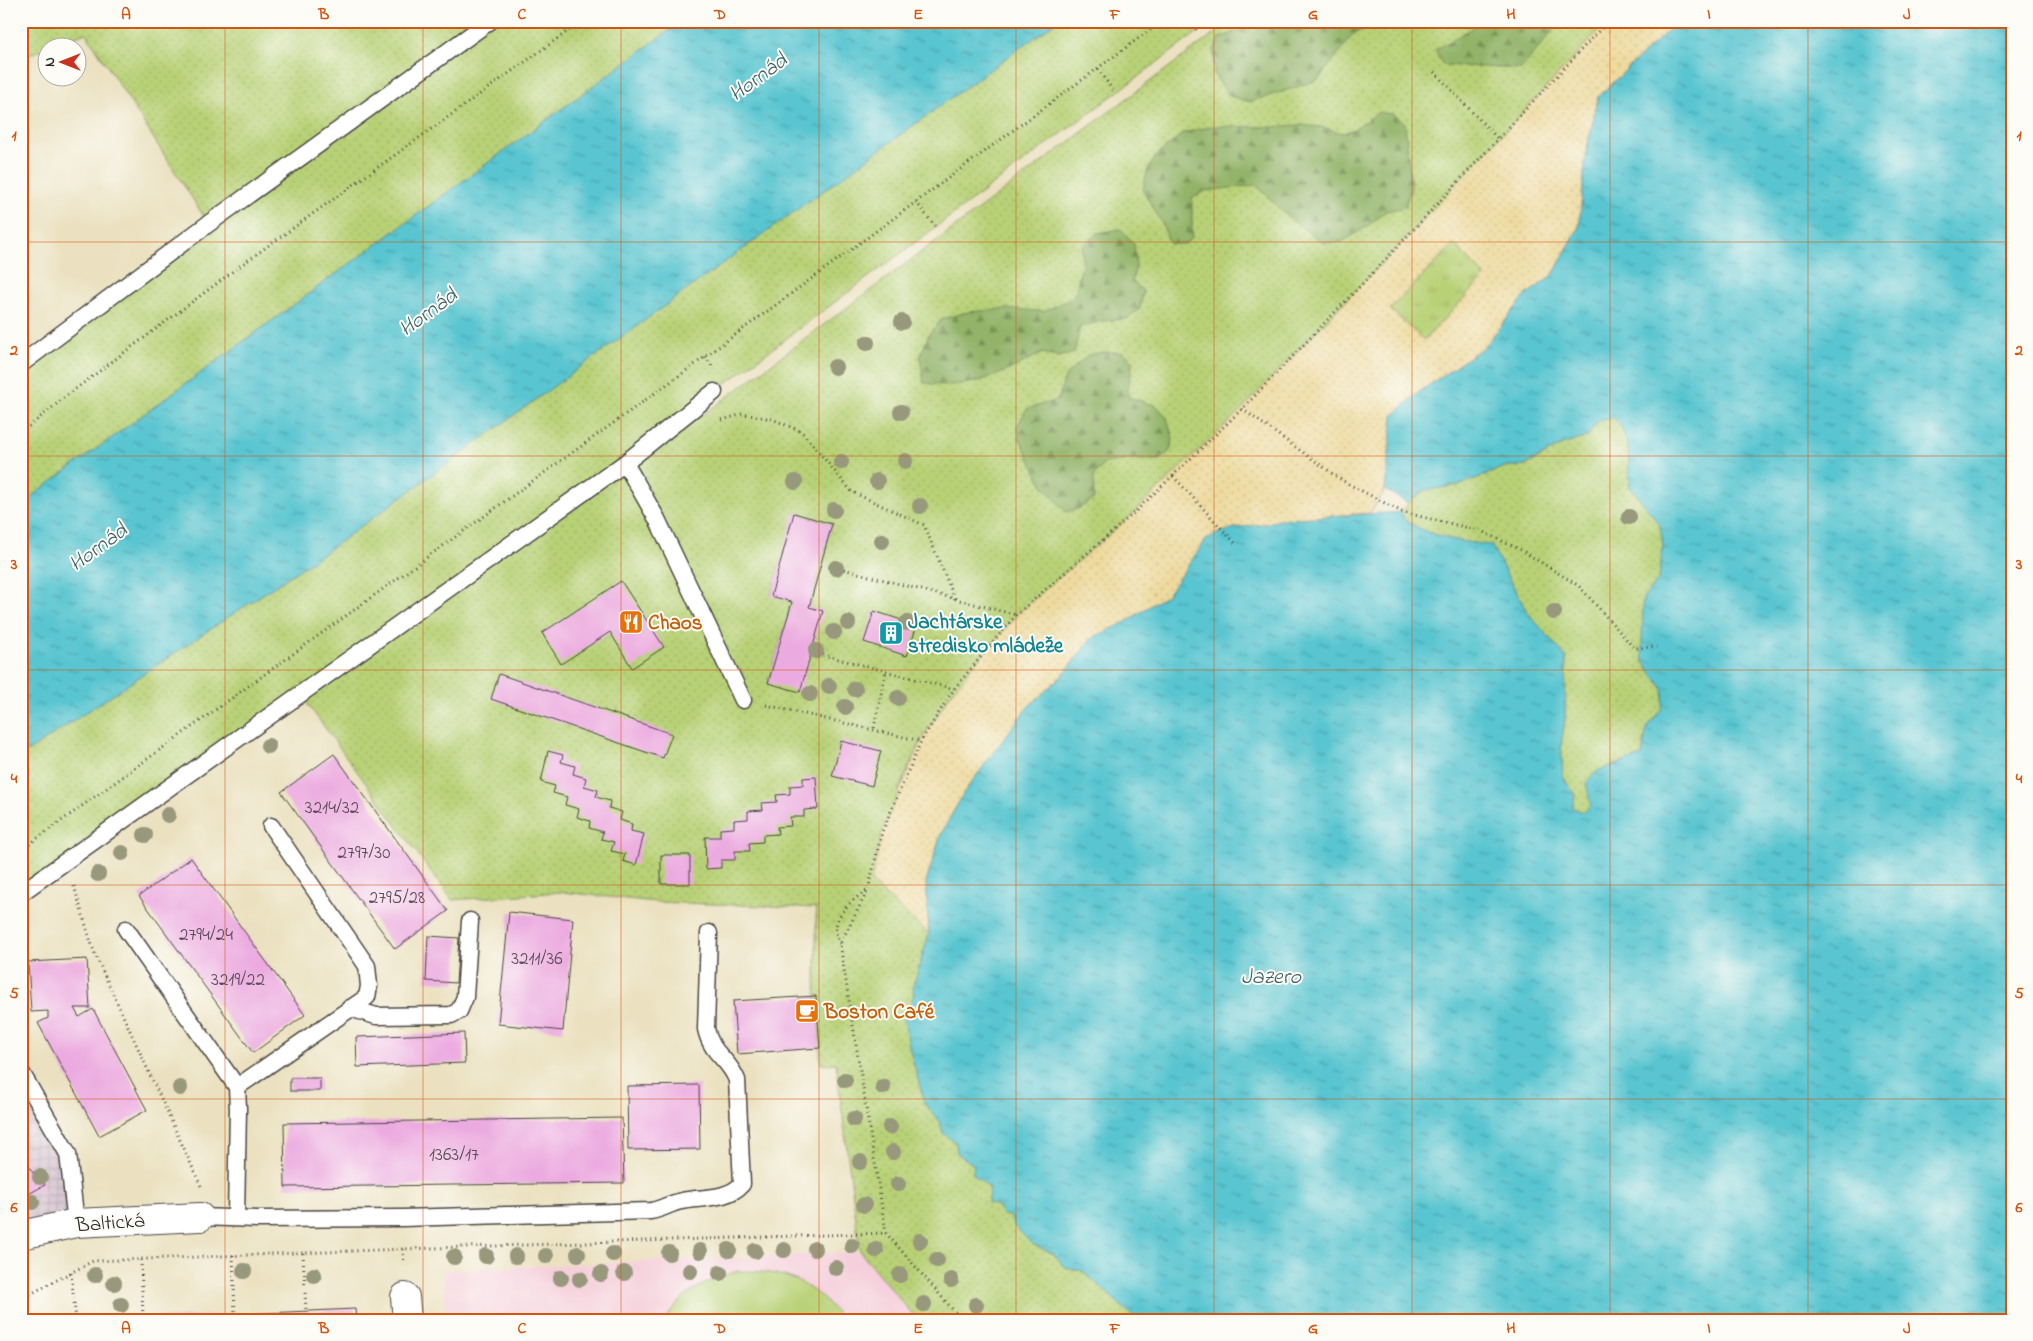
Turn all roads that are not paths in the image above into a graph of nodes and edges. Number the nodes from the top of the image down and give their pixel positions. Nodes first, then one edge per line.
1 (490, 21) edge
2 (21, 364) edge
3 (714, 392) dead end
4 (625, 463) junction
5 (744, 700) road end
6 (271, 826) dead end
7 (21, 892) edge
8 (470, 921) dead end
9 (126, 929) dead end
10 (709, 933) dead end
11 (350, 1008) junction
12 (21, 1072) edge
13 (237, 1087) junction
14 (200, 1217) joint
15 (236, 1217) junction
16 (76, 1223) junction
17 (21, 1235) edge

1 - 2 lane
3 - 4 lane
4 - 5 lane
4 - 7 lane
6 - 11 lane
8 - 11 lane
9 - 13 lane
10 - 15 lane
11 - 13 lane
12 - 16 lane
13 - 15 lane
14 - 15 lane
14 - 16 street, Baltická
16 - 17 street, Baltická

